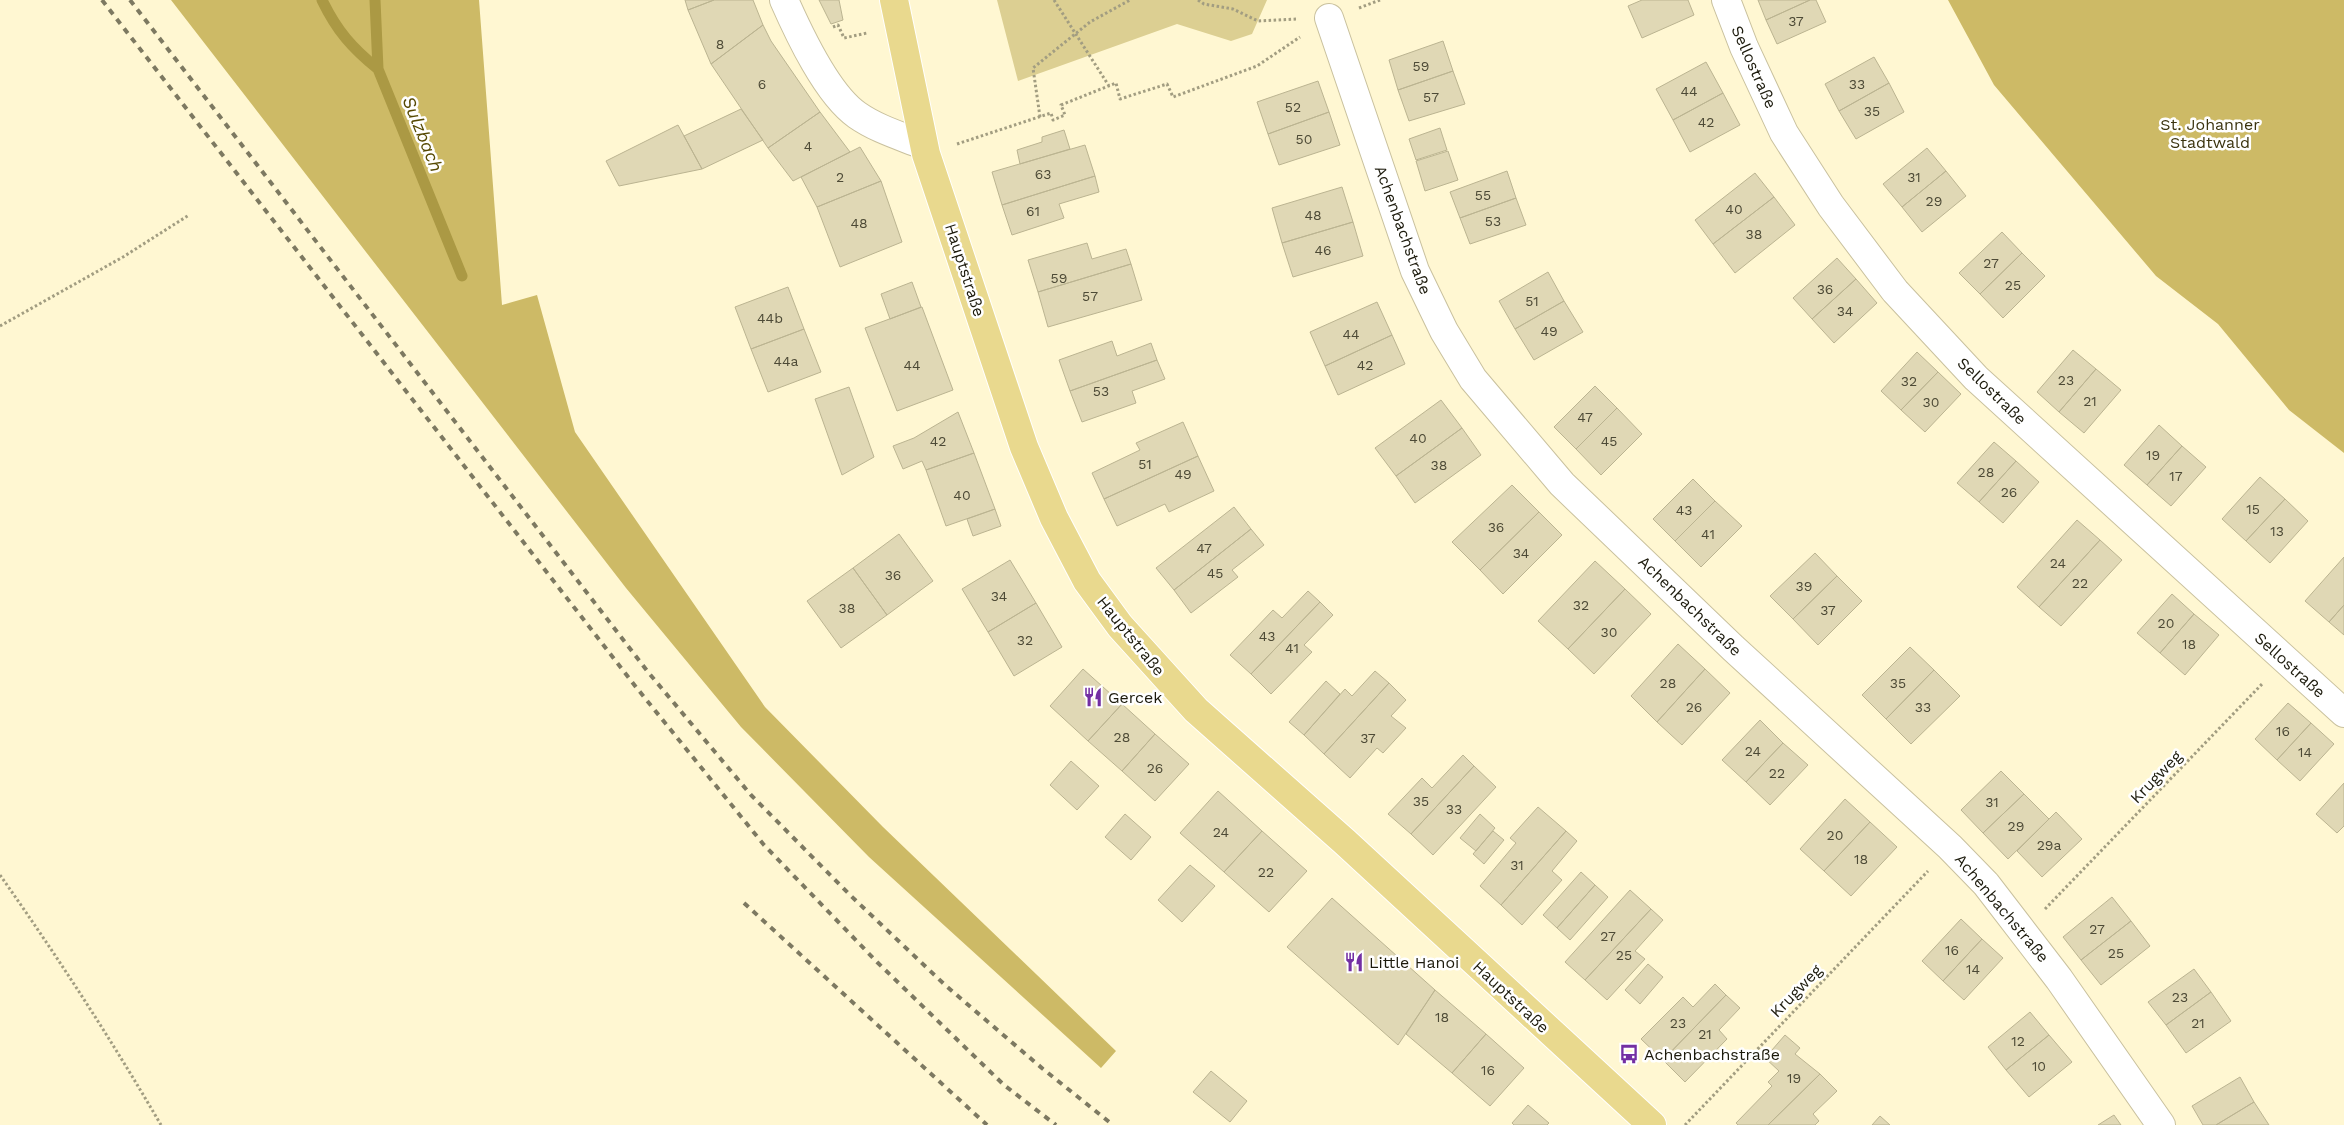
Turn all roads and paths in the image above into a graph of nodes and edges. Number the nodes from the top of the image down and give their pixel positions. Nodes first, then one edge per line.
1 (784, 0) edge
2 (894, 0) edge
3 (1054, 0) edge
4 (1130, 0) edge
5 (1198, 0) edge
6 (1726, 0) edge
7 (1329, 18) joint
8 (1258, 21) dead end
9 (833, 27) dead end
10 (1075, 33) junction
11 (865, 34) dead end
12 (1109, 86) junction
13 (1040, 117) junction
14 (981, 136) dead end
15 (923, 145) junction
16 (189, 215) dead end
17 (0, 326) edge
18 (2266, 680) dead end
19 (2344, 713) edge
20 (0, 875) edge
21 (1905, 896) dead end
22 (2023, 931) junction
23 (161, 1125) edge
24 (1652, 1125) edge
25 (1684, 1125) edge
26 (2161, 1125) edge

1 - 15 street
2 - 15 main road, Hauptstraße
3 - 10 path
4 - 10 path
5 - 8 path
6 - 19 street, Sellostraße
7 - 12 path
7 - 22 street, Achenbachstraße
9 - 11 path
10 - 12 path
10 - 13 path
12 - 13 path
13 - 14 path
15 - 24 main road, Hauptstraße
16 - 17 path
18 - 22 path, Krugweg
20 - 23 path
21 - 25 path, Krugweg
22 - 26 street, Achenbachstraße

